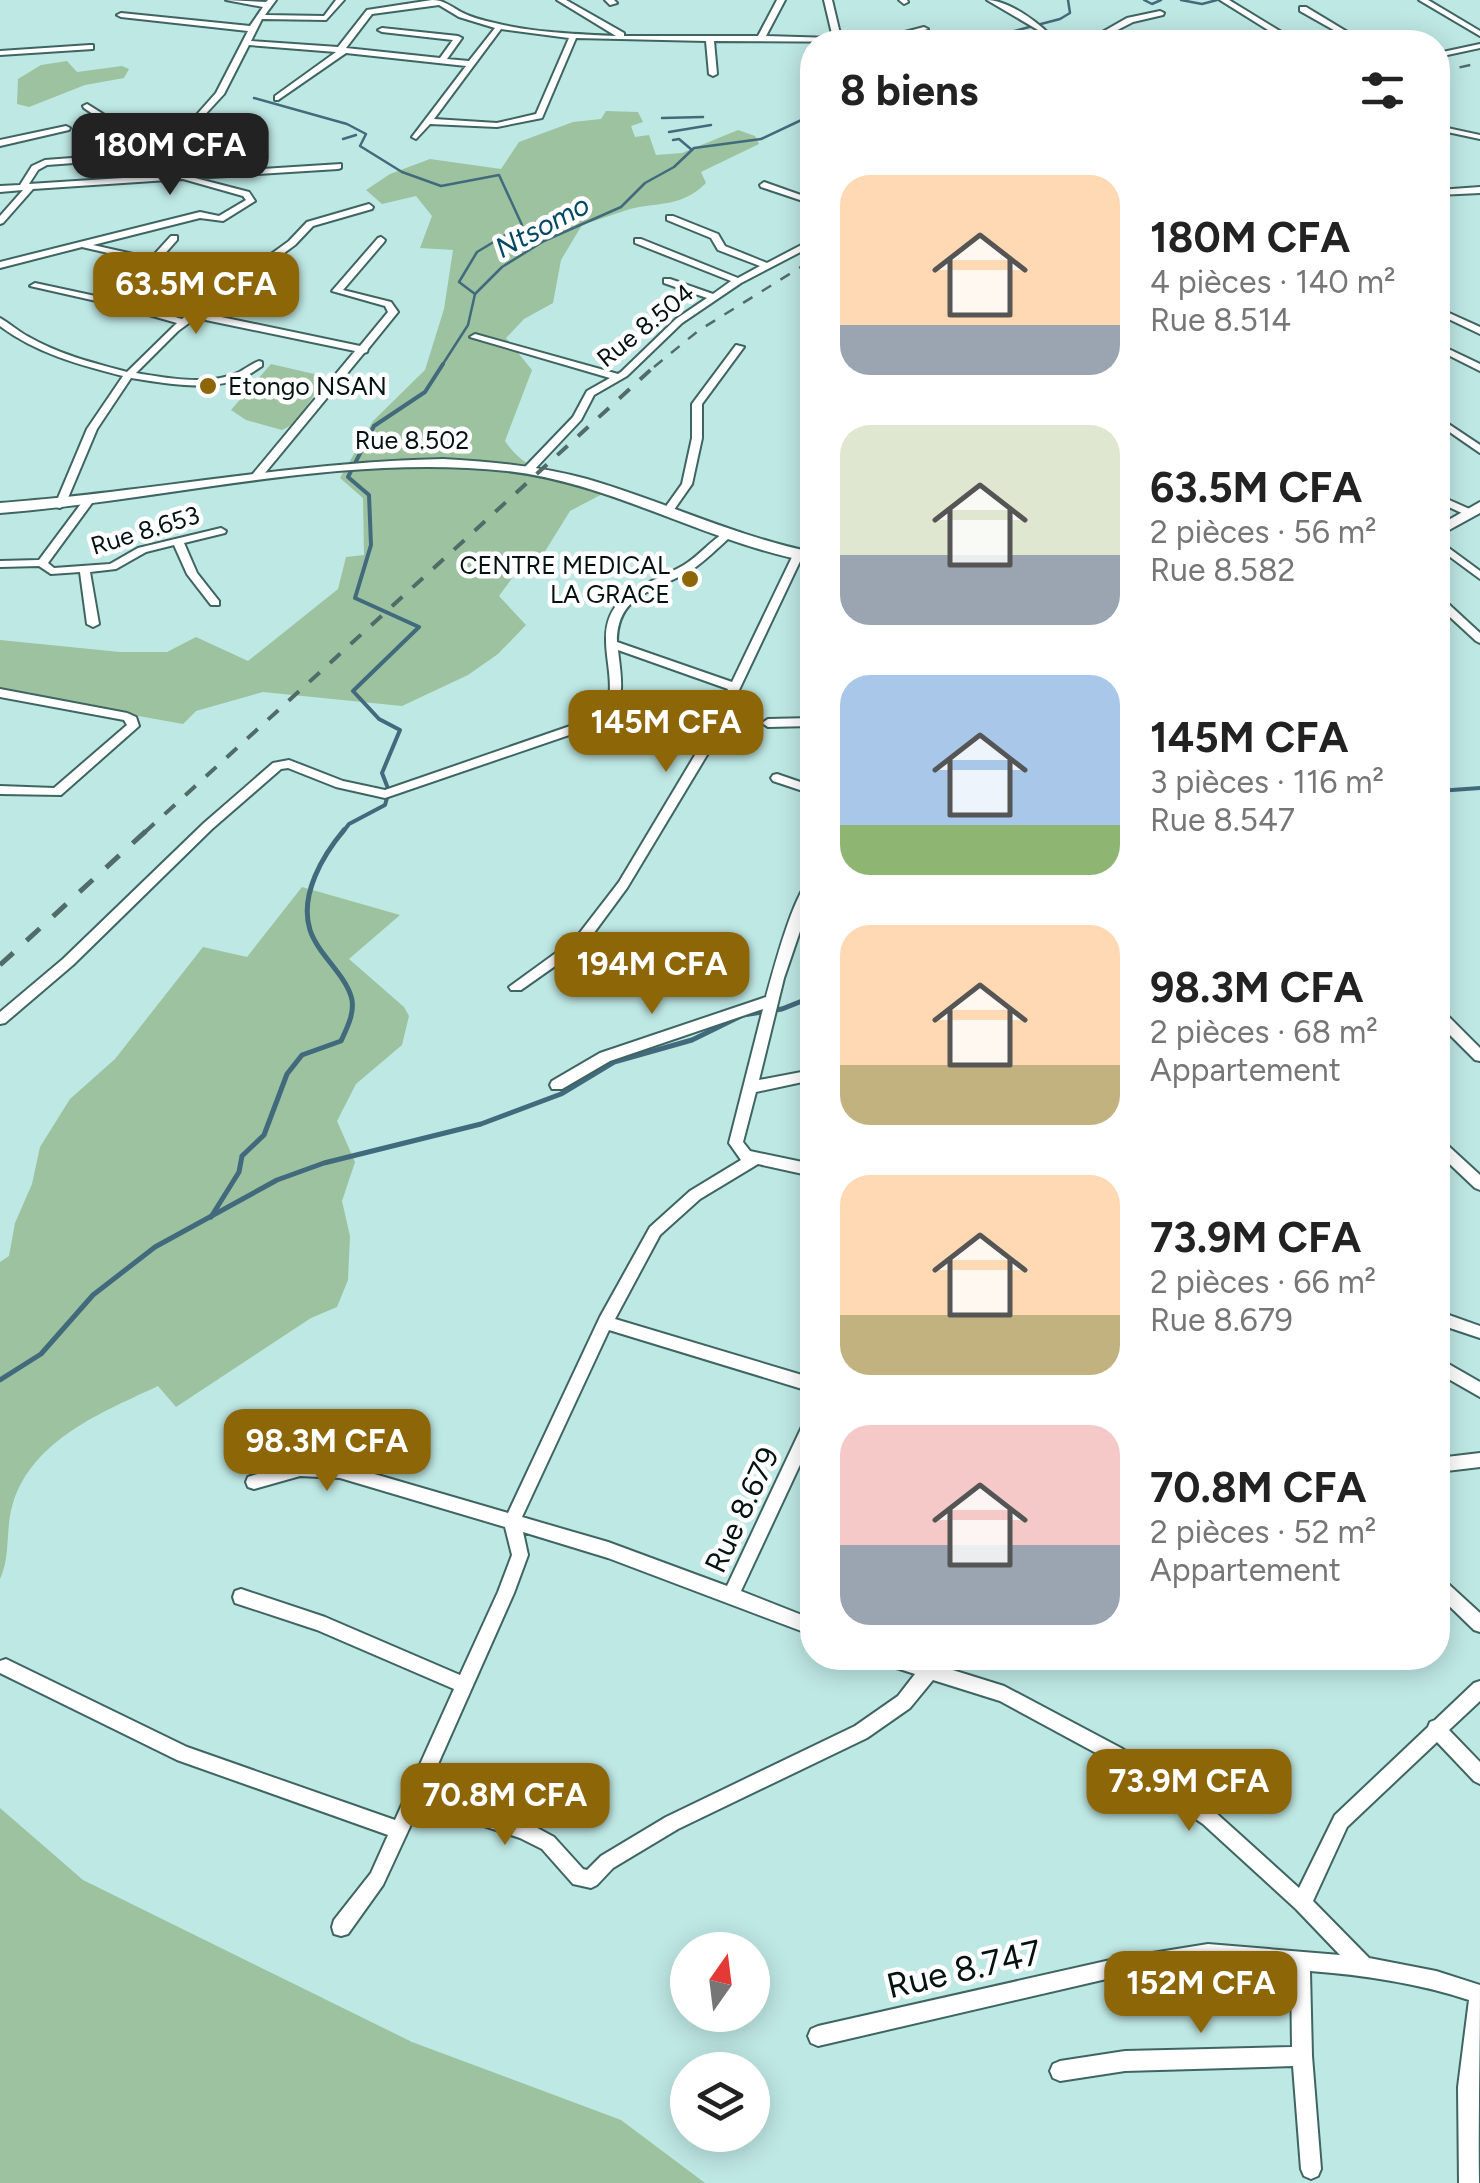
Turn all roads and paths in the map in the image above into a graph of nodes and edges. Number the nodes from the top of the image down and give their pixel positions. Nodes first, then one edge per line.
1 (230, 0) edge
2 (340, 0) edge
3 (562, 0) edge
4 (782, 0) edge
5 (828, 0) edge
6 (991, 0) edge
7 (1224, 0) edge
8 (1423, 0) edge
9 (437, 2) edge
10 (270, 3) edge
11 (1303, 10) dead end
12 (1160, 13) dead end
13 (121, 15) dead end
14 (259, 18) junction
15 (498, 27) junction
16 (924, 29) dead end
17 (254, 30) junction
18 (382, 30) dead end
19 (836, 30) edge
20 (920, 30) edge
21 (1043, 30) edge
22 (1111, 30) edge
23 (1276, 30) edge
24 (1339, 30) edge
25 (574, 34) junction
26 (1480, 34) edge
27 (624, 37) junction
28 (710, 38) junction
29 (761, 38) junction
30 (800, 39) edge
31 (248, 44) junction
32 (1480, 46) edge
33 (90, 47) dead end
34 (342, 50) junction
35 (1450, 52) edge
36 (0, 53) edge
37 (442, 61) junction
38 (471, 64) junction
39 (712, 74) dead end
40 (278, 98) dead end
41 (88, 106) dead end
42 (429, 121) junction
43 (66, 128) dead end
44 (1450, 131) edge
45 (416, 137) dead end
46 (1480, 137) edge
47 (0, 143) edge
48 (146, 155) junction
49 (338, 166) dead end
50 (185, 178) junction
51 (764, 185) dead end
52 (26, 187) junction
53 (0, 188) edge
54 (1480, 190) edge
55 (1450, 192) edge
56 (800, 198) edge
57 (369, 207) dead end
58 (670, 218) dead end
59 (0, 221) edge
60 (174, 238) dead end
61 (381, 240) dead end
62 (638, 241) dead end
63 (82, 244) junction
64 (800, 250) edge
65 (154, 261) junction
66 (0, 265) edge
67 (766, 266) junction
68 (667, 281) dead end
69 (738, 281) junction
70 (35, 286) dead end
71 (712, 298) junction
72 (116, 303) junction
73 (192, 314) junction
74 (1450, 317) edge
75 (0, 321) edge
76 (182, 322) junction
77 (1476, 331) edge
78 (476, 338) dead end
79 (739, 347) dead end
80 (364, 350) junction
81 (1450, 353) edge
82 (259, 364) dead end
83 (1480, 368) edge
84 (128, 376) junction
85 (620, 377) junction
86 (1450, 429) edge
87 (1480, 450) edge
88 (529, 470) junction
89 (256, 478) junction
90 (1450, 502) edge
91 (88, 503) junction
92 (60, 505) junction
93 (0, 508) edge
94 (1475, 510) edge
95 (667, 512) junction
96 (1450, 525) edge
97 (221, 531) dead end
98 (726, 535) junction
99 (178, 542) junction
100 (1450, 552) edge
101 (800, 555) edge
102 (42, 564) junction
103 (800, 565) edge
104 (0, 566) edge
105 (85, 572) junction
106 (1480, 576) edge
107 (215, 603) dead end
108 (1450, 611) edge
109 (93, 624) dead end
110 (1480, 639) edge
111 (611, 644) junction
112 (735, 687) junction
113 (0, 692) edge
114 (800, 723) edge
115 (768, 724) dead end
116 (777, 778) dead end
117 (340, 784) joint
118 (800, 786) edge
119 (0, 790) edge
120 (800, 910) edge
121 (516, 987) dead end
122 (770, 1001) junction
123 (0, 1019) edge
124 (1450, 1027) edge
125 (1480, 1056) edge
126 (800, 1078) edge
127 (557, 1085) dead end
128 (752, 1088) junction
129 (1450, 1156) edge
130 (758, 1158) junction
131 (800, 1167) edge
132 (1480, 1184) edge
133 (1450, 1321) edge
134 (605, 1322) junction
135 (1480, 1332) edge
136 (1450, 1372) edge
137 (800, 1381) edge
138 (1480, 1390) edge
139 (800, 1448) edge
140 (1480, 1460) edge
141 (1450, 1464) edge
142 (254, 1482) dead end
143 (512, 1522) junction
144 (730, 1594) junction
145 (1450, 1596) edge
146 (241, 1598) dead end
147 (800, 1622) edge
148 (1480, 1624) edge
149 (6, 1667) dead end
150 (923, 1670) edge
151 (928, 1672) junction
152 (462, 1685) junction
153 (1480, 1690) edge
154 (1436, 1728) junction
155 (1480, 1775) edge
156 (414, 1794) junction
157 (398, 1830) junction
158 (1302, 1903) junction
159 (340, 1927) dead end
160 (1300, 1962) junction
161 (1364, 1966) junction
162 (1479, 1994) edge
163 (818, 2036) dead end
164 (1302, 2056) junction
165 (1060, 2071) dead end
166 (1311, 2170) dead end
167 (1469, 2183) edge

1 - 10 street
2 - 14 street
3 - 27 street
4 - 29 street
5 - 19 street
6 - 21 street
7 - 23 street
8 - 26 street
9 - 15 street
9 - 34 street
10 - 14 street
11 - 24 street
12 - 22 street
13 - 17 street
14 - 17 street
15 - 25 street
15 - 38 street
16 - 20 street
17 - 31 street
18 - 37 street
25 - 27 street
25 - 42 street
27 - 28 street
28 - 29 street
28 - 39 street
29 - 30 street
31 - 34 street
31 - 48 street
32 - 35 street
33 - 36 street
34 - 37 street
34 - 40 street
37 - 38 street
38 - 42 street
41 - 48 street
42 - 45 street
43 - 47 street
44 - 46 street
48 - 52 street
49 - 50 street
50 - 52 street
50 - 63 street
51 - 56 street
52 - 53 street
52 - 59 street
54 - 55 street
57 - 73 street
58 - 67 street
60 - 65 street
61 - 80 street
62 - 69 street
63 - 65 street
63 - 66 street
64 - 67 street, Rue 8.504
65 - 72 street
67 - 69 street, Rue 8.504
68 - 71 street
69 - 71 street, Rue 8.504
70 - 72 street
71 - 85 street, Rue 8.504
72 - 76 street
73 - 76 street
73 - 80 street
74 - 77 street
75 - 84 street
76 - 84 street
78 - 85 street
79 - 95 street
80 - 89 street
81 - 83 street
82 - 84 street
84 - 92 street
85 - 88 street, Rue 8.504
86 - 87 street
88 - 89 main road, Rue 8.502
88 - 95 main road, Rue 8.502
89 - 91 main road, Rue 8.502
90 - 94 street
91 - 92 main road, Rue 8.502
91 - 102 street, Rue 8.653
92 - 93 main road, Rue 8.502
94 - 96 main road
95 - 98 main road, Rue 8.502
97 - 99 street, Rue 8.653
98 - 101 main road, Rue 8.502
98 - 111 street
99 - 105 street, Rue 8.653
99 - 107 street
100 - 106 street
102 - 104 street
102 - 105 street, Rue 8.653
103 - 112 street
105 - 109 street
108 - 110 street
111 - 112 street
111 - 117 street
112 - 121 street
113 - 119 street
114 - 115 street
116 - 118 street
117 - 123 street
120 - 122 street
122 - 127 street
122 - 128 street
124 - 125 street
126 - 128 street
128 - 130 street
129 - 132 street
130 - 131 street
130 - 134 street
133 - 135 street
134 - 137 street
134 - 143 street
136 - 138 street
139 - 144 street, Rue 8.679
140 - 141 street
142 - 143 street
143 - 144 street
143 - 152 street
144 - 147 street, Rue 8.679
145 - 148 street
146 - 152 street
149 - 157 street
150 - 151 street
151 - 156 street
151 - 158 street
152 - 156 street
153 - 154 street
154 - 155 street
154 - 158 street
156 - 157 street
157 - 159 street
158 - 161 street
160 - 161 street, Rue 8.747
160 - 163 street, Rue 8.747
160 - 164 street
161 - 162 street
162 - 167 street
164 - 165 street
164 - 166 street

